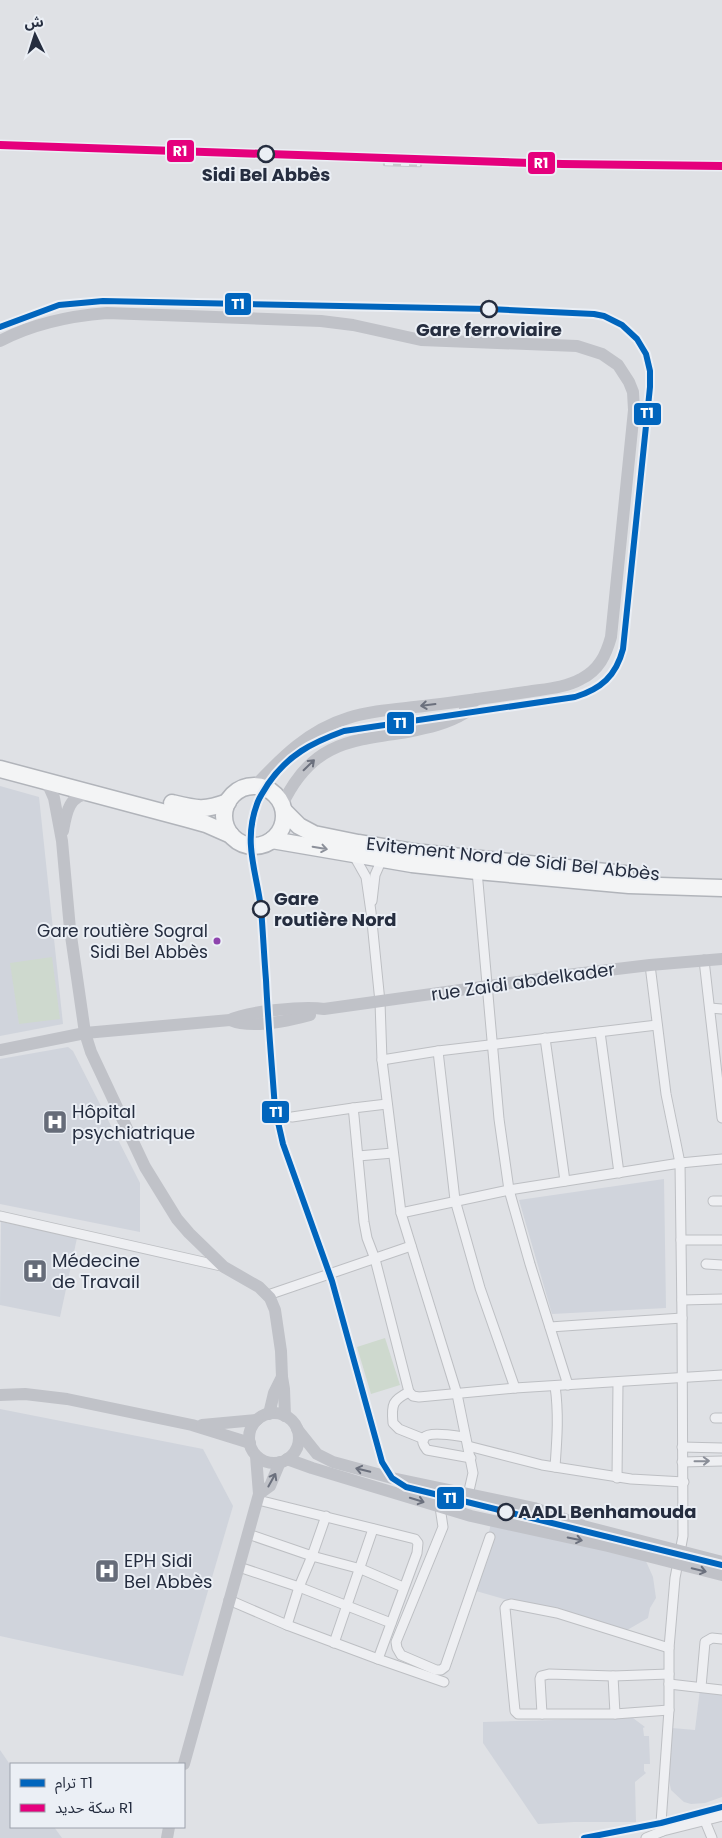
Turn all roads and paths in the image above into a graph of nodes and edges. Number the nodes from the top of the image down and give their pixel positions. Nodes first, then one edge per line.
1 (0, 341) edge
2 (476, 700) junction
3 (450, 703) junction
4 (453, 721) junction
5 (0, 758) edge
6 (0, 770) edge
7 (47, 782) junction
8 (254, 786) junction
9 (102, 795) junction
10 (228, 802) junction
11 (283, 808) junction
12 (231, 835) junction
13 (272, 840) junction
14 (62, 841) junction
15 (352, 854) junction
16 (382, 859) junction
17 (477, 871) junction
18 (722, 876) edge
19 (722, 888) edge
20 (371, 912) junction
21 (722, 959) edge
22 (704, 960) junction
23 (650, 965) junction
24 (488, 986) junction
25 (380, 1002) junction
26 (710, 1008) junction
27 (722, 1009) edge
28 (657, 1025) junction
29 (600, 1032) junction
30 (85, 1033) junction
31 (544, 1038) junction
32 (493, 1044) junction
33 (0, 1050) edge
34 (438, 1051) junction
35 (382, 1060) junction
36 (387, 1104) junction
37 (354, 1108) junction
38 (722, 1111) edge
39 (292, 1117) dead end
40 (393, 1153) junction
41 (358, 1156) junction
42 (722, 1159) edge
43 (680, 1163) junction
44 (619, 1173) junction
45 (565, 1181) junction
46 (509, 1190) junction
47 (455, 1200) junction
48 (401, 1213) junction
49 (0, 1216) edge
50 (681, 1240) junction
51 (722, 1240) edge
52 (411, 1246) junction
53 (374, 1260) junction
54 (706, 1264) dead end
55 (722, 1265) edge
56 (224, 1267) junction
57 (268, 1295) junction
58 (722, 1299) edge
59 (682, 1300) junction
60 (682, 1318) junction
61 (550, 1327) junction
62 (722, 1375) edge
63 (282, 1377) junction
64 (682, 1378) junction
65 (618, 1383) junction
66 (555, 1386) junction
67 (568, 1386) junction
68 (515, 1388) junction
69 (410, 1392) junction
70 (457, 1394) junction
71 (0, 1395) edge
72 (285, 1416) junction
73 (263, 1417) junction
74 (192, 1425) junction
75 (297, 1429) junction
76 (424, 1439) junction
77 (466, 1441) junction
78 (250, 1443) junction
79 (682, 1447) junction
80 (722, 1448) edge
81 (256, 1456) junction
82 (471, 1458) junction
83 (284, 1460) junction
84 (722, 1461) edge
85 (682, 1462) junction
86 (555, 1467) junction
87 (617, 1478) junction
88 (684, 1482) junction
89 (468, 1495) junction
90 (258, 1497) junction
91 (440, 1507) junction
92 (326, 1516) junction
93 (373, 1529) junction
94 (248, 1534) junction
95 (490, 1537) dead end
96 (681, 1551) junction
97 (312, 1556) junction
98 (722, 1562) edge
99 (676, 1565) junction
100 (238, 1567) junction
101 (360, 1569) junction
102 (722, 1576) edge
103 (403, 1587) junction
104 (299, 1588) junction
105 (228, 1600) junction
106 (347, 1606) junction
107 (391, 1623) junction
108 (287, 1625) junction
109 (722, 1640) edge
110 (334, 1643) junction
111 (669, 1648) junction
112 (378, 1659) junction
113 (669, 1674) junction
114 (613, 1676) junction
115 (444, 1682) dead end
116 (669, 1684) junction
117 (701, 1687) junction
118 (722, 1690) edge
119 (669, 1710) junction
120 (542, 1714) junction
121 (615, 1714) junction
122 (184, 1763) edge
123 (722, 1816) edge
124 (705, 1821) junction
125 (663, 1831) junction
126 (646, 1838) edge
127 (712, 1838) edge

1 - 2 main road
2 - 3 main road
2 - 4 main road
3 - 4 main road
3 -> 8 main road
11 -> 4 main road
5 - 10 highway
6 - 7 highway
7 - 9 highway
7 - 14 main road
8 - 10 highway
8 - 11 highway
9 - 12 highway
9 - 14 main road
10 - 12 highway
11 - 13 highway
11 - 18 highway, Evitement Nord de Sidi Bel Abbès
12 - 13 highway
13 -> 15 highway, Evitement Nord de Sidi Bel Abbès
14 - 30 main road
15 - 16 highway, Evitement Nord de Sidi Bel Abbès
15 - 20 street
16 - 17 highway, Evitement Nord de Sidi Bel Abbès
16 - 20 street
17 - 19 highway, Evitement Nord de Sidi Bel Abbès
17 - 24 street
20 - 25 street
21 - 22 main road, rue Zaidi abdelkader
22 - 23 main road, rue Zaidi abdelkader
22 - 26 street
23 - 24 main road, rue Zaidi abdelkader
23 - 28 street
24 - 25 main road, rue Zaidi abdelkader
24 - 32 street
25 - 30 main road, rue Zaidi abdelkader
25 - 35 street
26 - 27 street
26 - 38 street
28 - 29 street
28 - 43 street
29 - 31 street
29 - 44 street
30 - 33 main road, rue Zaidi abdelkader
30 - 56 main road
31 - 32 street
31 - 45 street
32 - 34 street
32 - 46 street
34 - 35 street
34 - 47 street
35 - 36 street
36 - 37 street
36 - 40 street
37 - 39 street
37 - 41 street
40 - 41 street
40 - 48 street
41 - 53 street
42 - 43 street
43 - 44 street
43 - 50 street
44 - 45 street
45 - 46 street
46 - 47 street
46 - 61 street
47 - 48 street
47 - 68 street
48 - 52 street
49 - 56 street
50 - 51 street
50 - 59 street
52 - 53 street
52 - 70 street
53 - 57 street
53 - 69 street
54 - 55 street
56 - 57 main road
57 - 63 main road
58 - 59 street
59 - 60 street
60 - 61 street
60 - 64 street
61 - 67 street
62 - 64 street
63 - 72 main road
63 - 73 main road
64 - 65 street
64 - 79 street
65 - 67 street
65 - 87 street
66 - 67 street
66 - 68 street
66 - 86 street
68 - 70 street
69 - 70 street
69 - 76 street
70 - 77 street
71 - 74 main road
72 - 73 main road
72 - 75 main road
73 - 74 main road
73 - 78 main road
74 - 78 main road
75 - 83 main road
89 -> 75 main road
76 - 77 street
76 - 82 street
77 - 82 street
77 - 86 street
78 - 81 main road
79 - 80 street
79 - 85 street
81 - 83 main road
81 - 90 main road
82 - 89 street
90 -> 83 main road
83 -> 91 main road
85 -> 84 street
85 - 88 street
86 - 87 street
87 - 88 street
88 - 96 street
89 - 96 main road
90 - 92 street
90 - 94 main road
91 - 95 street
91 -> 99 main road
92 - 93 street
92 - 97 street
93 - 101 street
93 - 103 street
94 - 97 street
94 - 100 main road
96 - 98 main road
96 - 99 street
97 - 101 street
97 - 104 street
99 -> 102 main road
99 - 111 street
100 - 104 street
100 - 105 main road
101 - 103 street
101 - 106 street
103 - 107 street
104 - 106 street
104 - 108 street
105 - 108 street
105 - 122 main road
106 - 107 street
106 - 110 street
107 - 112 street
108 - 110 street
109 - 117 street
110 - 112 street
111 - 113 street
111 - 120 street
112 - 115 street
113 - 114 street
113 - 116 street
114 - 120 street
114 - 121 street
116 - 117 street
116 - 119 street
117 - 118 street
119 - 121 street
119 - 125 street
120 - 121 street
123 - 124 street
124 - 125 street
124 - 127 street
125 - 126 street

